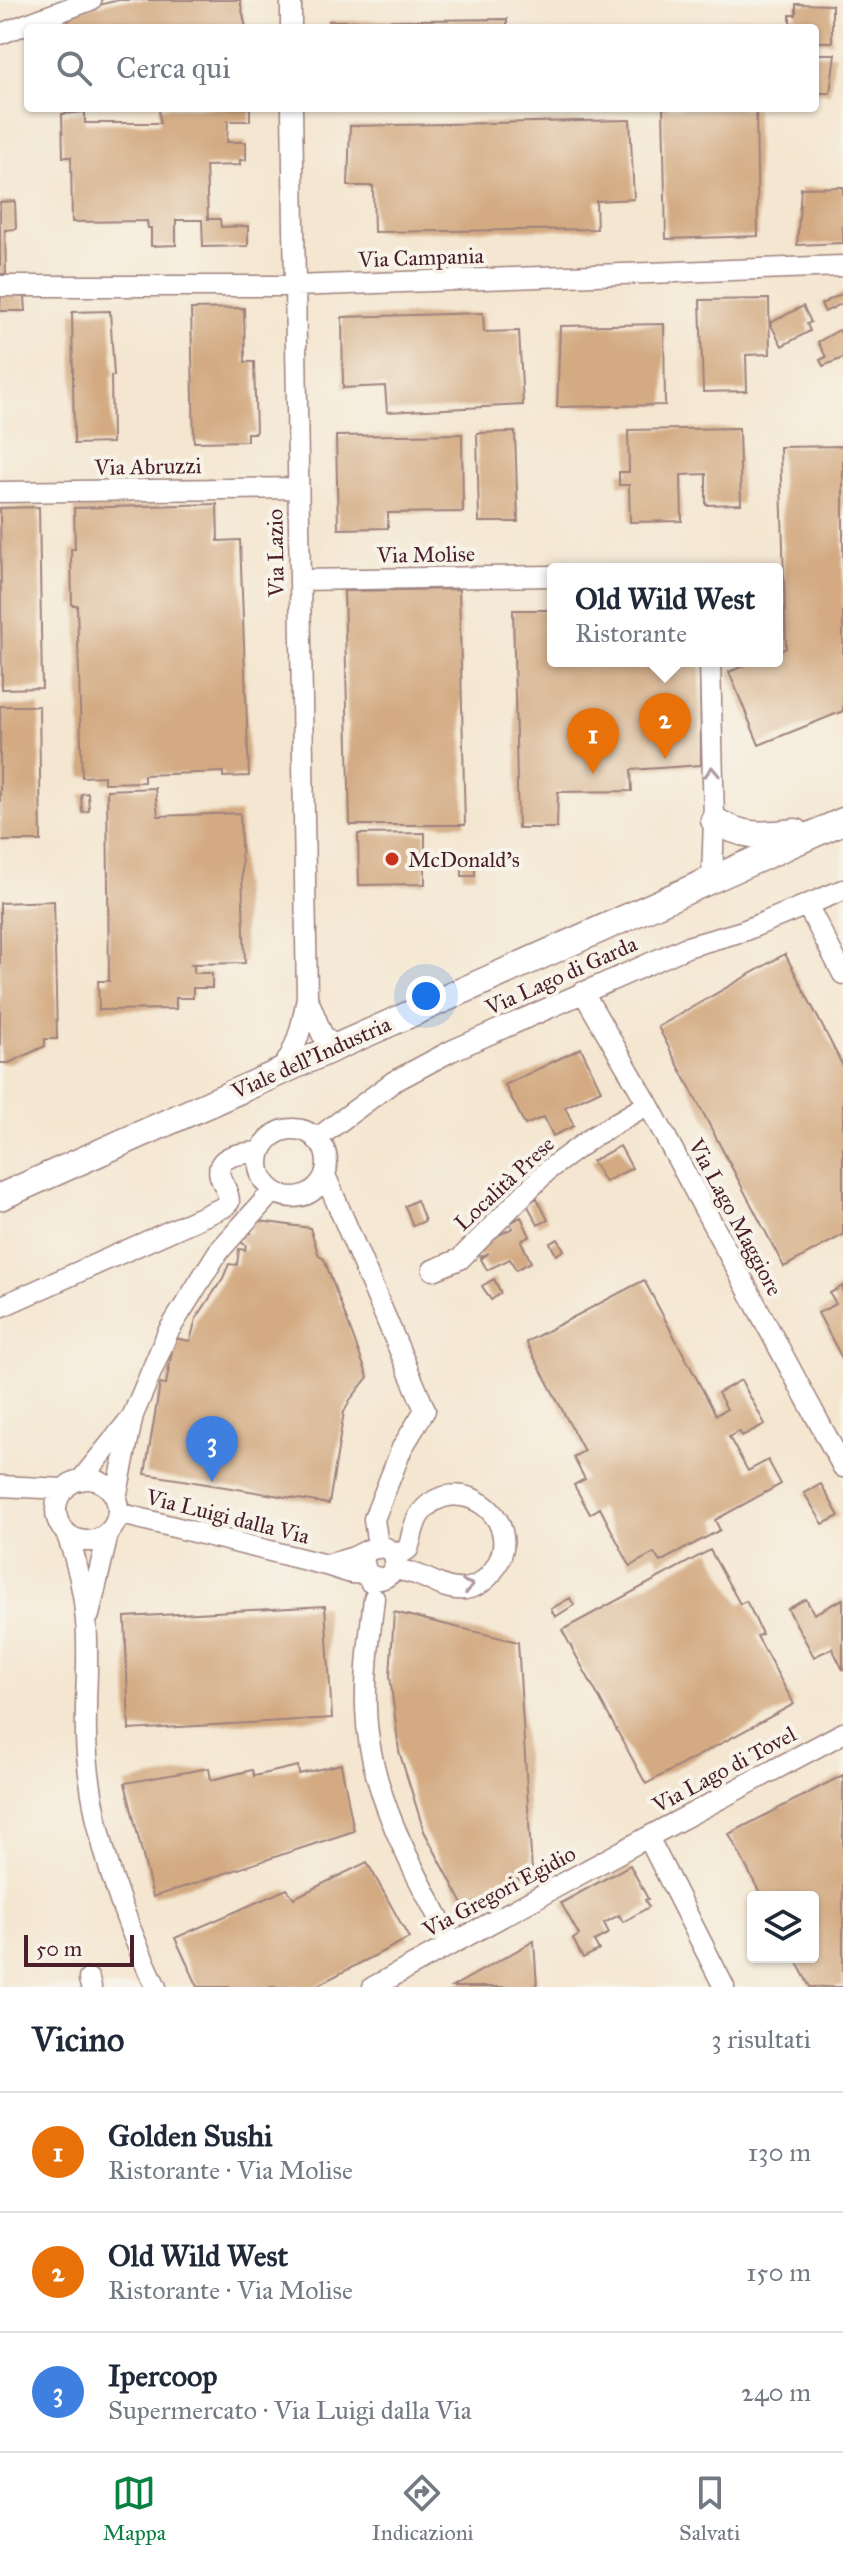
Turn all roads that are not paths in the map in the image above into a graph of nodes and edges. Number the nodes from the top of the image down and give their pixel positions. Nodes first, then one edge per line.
1 (91, 0) edge
2 (291, 0) edge
3 (27, 24) edge
4 (291, 24) edge
5 (24, 25) edge
6 (0, 34) edge
7 (292, 112) edge
8 (843, 266) edge
9 (0, 286) edge
10 (295, 286) junction
11 (297, 488) junction
12 (0, 492) edge
13 (547, 576) edge
14 (300, 580) junction
15 (710, 667) edge
16 (714, 820) junction
17 (831, 825) edge
18 (712, 878) junction
19 (843, 890) edge
20 (807, 905) junction
21 (843, 974) edge
22 (583, 992) junction
23 (307, 997) junction
24 (334, 1047) junction
25 (281, 1070) junction
26 (648, 1104) junction
27 (316, 1139) junction
28 (261, 1152) junction
29 (325, 1175) junction
30 (273, 1191) junction
31 (0, 1197) edge
32 (433, 1270) dead end
33 (0, 1307) edge
34 (133, 1415) junction
35 (843, 1467) edge
36 (73, 1485) junction
37 (5, 1487) edge
38 (117, 1506) junction
39 (61, 1524) junction
40 (108, 1534) junction
41 (381, 1562) junction
42 (87, 1622) junction
43 (843, 1733) edge
44 (648, 1837) junction
45 (452, 1943) junction
46 (156, 1987) edge
47 (373, 1987) edge
48 (724, 1987) edge

1 - 3 street
2 - 4 street
5 - 6 street
7 - 10 street, Via Lazio
8 - 10 street, Via Campania
9 - 10 street, Via Campania
10 - 11 street, Via Lazio
11 - 12 street, Via Abruzzi
11 - 14 street, Via Lazio
13 - 14 street, Via Molise
14 - 23 street, Via Lazio
16 -> 15 street
16 - 17 main road
16 - 18 street
17 - 18 main road, Viale dell'Industria
18 - 24 main road, Viale dell'Industria
19 - 20 street, Via Lago di Garda
20 - 21 street
20 - 22 street, Via Lago di Garda
22 - 26 street, Via Lago Maggiore
22 - 27 street, Via Lago di Garda
23 - 24 street
23 - 25 street
24 - 25 main road, Viale dell'Industria
25 - 31 main road, Viale dell'Industria
26 - 32 street, Località Prese
26 - 35 street, Via Lago Maggiore
27 - 28 street
27 - 29 street
28 - 30 street
28 - 33 street
29 - 30 street
29 - 41 street
30 - 34 street
34 - 36 street
34 - 38 street
36 - 37 street
36 - 38 street
36 - 39 street
37 - 39 street
38 - 40 street
38 - 41 street, Via Luigi dalla Via
39 - 40 street
39 - 42 street
40 - 42 street
41 -> 41 street
41 - 45 street
42 - 46 street
43 - 44 street, Via Lago di Tovel
44 - 45 street, Via Gregori Egidio
44 - 48 street, Via Lago di Tovel
45 - 47 street, Via Gregori Egidio

